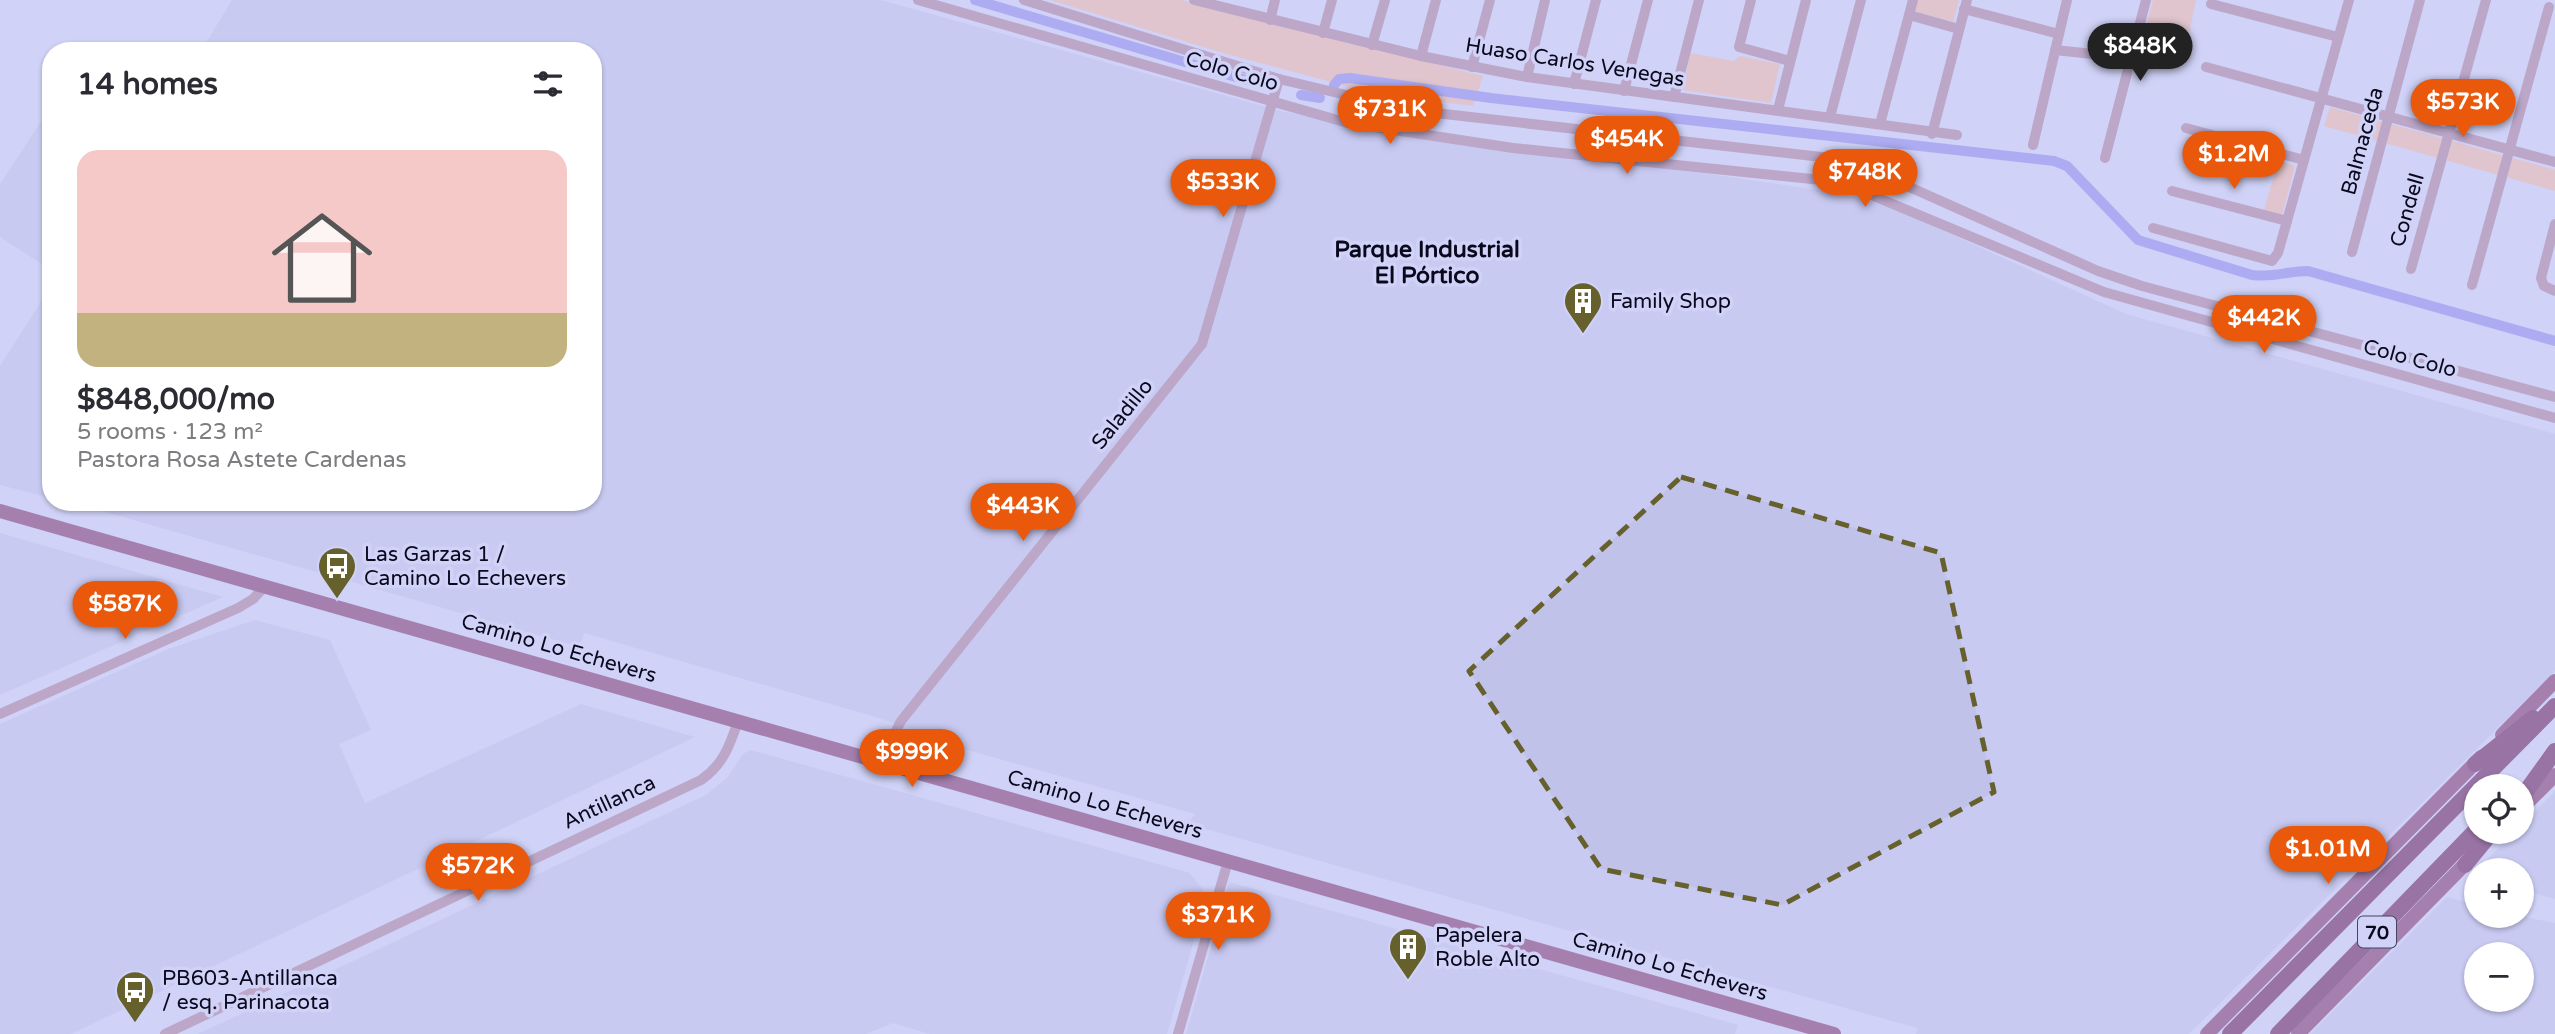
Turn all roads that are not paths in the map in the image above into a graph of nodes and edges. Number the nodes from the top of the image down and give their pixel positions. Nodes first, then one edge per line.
1 (918, 0) edge
2 (931, 0) edge
3 (1024, 0) edge
4 (1194, 0) edge
5 (1275, 0) edge
6 (1332, 0) edge
7 (1385, 0) edge
8 (1437, 0) edge
9 (1490, 0) edge
10 (1545, 0) edge
11 (1596, 0) edge
12 (1648, 0) edge
13 (1699, 0) edge
14 (1751, 0) edge
15 (1806, 0) edge
16 (1861, 0) edge
17 (1913, 0) edge
18 (2067, 0) edge
19 (2146, 0) edge
20 (2349, 0) edge
21 (2420, 0) edge
22 (2486, 0) edge
23 (1224, 4) edge
24 (1966, 4) edge
25 (2211, 4) dead end
26 (2549, 7) dead end
27 (946, 8) junction
28 (1909, 15) junction
29 (1270, 20) junction
30 (1959, 29) junction
31 (1323, 33) junction
32 (2059, 34) junction
33 (2338, 37) junction
34 (1373, 45) junction
35 (2055, 50) junction
36 (1421, 56) junction
37 (2130, 58) junction
38 (1790, 61) junction
39 (1472, 67) junction
40 (2206, 67) dead end
41 (1527, 77) junction
42 (1279, 79) junction
43 (1574, 83) junction
44 (1624, 91) junction
45 (1674, 97) junction
46 (2322, 99) junction
47 (1272, 103) junction
48 (1778, 110) junction
49 (1829, 117) junction
50 (2389, 117) junction
51 (1516, 123) junction
52 (1880, 124) junction
53 (1534, 125) junction
54 (2186, 128) dead end
55 (2449, 133) junction
56 (1932, 134) junction
57 (1956, 135) dead end
58 (2033, 145) dead end
59 (1513, 148) junction
60 (1532, 150) junction
61 (2510, 150) junction
62 (2105, 158) dead end
63 (2304, 160) junction
64 (2555, 162) edge
65 (2172, 191) dead end
66 (2287, 221) junction
67 (1991, 223) junction
68 (2555, 224) edge
69 (2153, 228) dead end
70 (2007, 230) junction
71 (1983, 242) junction
72 (1999, 249) junction
73 (2352, 252) dead end
74 (2411, 269) dead end
75 (2472, 285) dead end
76 (2555, 291) edge
77 (2230, 310) junction
78 (2214, 324) junction
79 (2481, 377) junction
80 (2476, 397) junction
81 (2555, 397) edge
82 (2555, 418) edge
83 (0, 510) edge
84 (265, 586) junction
85 (2555, 681) edge
86 (2555, 705) edge
87 (0, 714) edge
88 (738, 721) junction
89 (2555, 749) edge
90 (880, 762) junction
91 (2474, 764) junction
92 (2530, 774) edge
93 (2555, 775) edge
94 (2534, 780) edge
95 (2534, 796) edge
96 (2464, 842) edge
97 (2482, 844) edge
98 (2485, 844) edge
99 (2471, 858) edge
100 (2472, 858) edge
101 (1228, 861) junction
102 (2464, 866) edge
103 (165, 1034) edge
104 (1178, 1034) edge
105 (1834, 1034) edge
106 (2207, 1034) edge
107 (2230, 1034) edge
108 (2278, 1034) edge
109 (2298, 1034) edge

1 - 27 street, Colo Colo
2 - 27 street, Colo Colo
3 - 42 street, Colo Colo
4 - 23 street, Huaso Carlos Venegas
5 - 29 street
6 - 31 street
7 - 34 street
8 - 36 street
9 - 39 street
10 - 41 street
11 - 43 street
12 - 44 street
13 - 45 street
14 - 38 street
15 - 38 street
16 - 49 street
17 - 28 street
18 - 32 street
19 - 37 street
20 - 33 street
21 - 50 street, Balmaceda
22 - 55 street, Condell
23 - 29 street, Huaso Carlos Venegas
24 - 30 street
24 - 32 street
25 - 33 street
26 - 61 street
27 - 47 street, Colo Colo
28 - 30 street
28 - 52 street
29 - 31 street, Huaso Carlos Venegas
30 - 56 street
31 - 34 street, Huaso Carlos Venegas
32 - 35 street
33 - 46 street
34 - 36 street, Huaso Carlos Venegas
35 - 37 street
35 - 58 street
36 - 39 street, Huaso Carlos Venegas
37 - 62 street
38 - 48 street
39 - 41 street, Huaso Carlos Venegas
40 - 46 street
41 - 43 street, Huaso Carlos Venegas
42 - 47 street, Saladillo
42 - 51 street, Colo Colo
43 - 44 street, Huaso Carlos Venegas
44 - 45 street, Huaso Carlos Venegas
45 - 48 street, Huaso Carlos Venegas
46 - 50 street
46 - 63 street
47 - 59 street, Colo Colo
47 - 90 street, Saladillo
48 - 49 street, Huaso Carlos Venegas
49 - 52 street, Huaso Carlos Venegas
50 - 55 street
50 - 73 street, Balmaceda
51 - 53 street, Colo Colo
51 - 59 street
52 - 56 street, Huaso Carlos Venegas
53 - 60 street
53 - 67 street, Colo Colo
54 - 63 street
55 - 61 street
55 - 74 street, Condell
56 - 57 street, Huaso Carlos Venegas
59 - 60 street, Colo Colo
60 - 71 street, Colo Colo
61 - 64 street
61 - 75 street
63 - 66 street
65 - 66 street
66 - 69 street
67 - 70 street, Colo Colo
67 - 71 street
68 - 76 street
70 - 72 street
70 - 77 street, Colo Colo
71 - 72 street, Colo Colo
72 - 78 street, Colo Colo
77 - 78 street
77 - 79 street, Colo Colo
78 - 80 street, Colo Colo
79 - 80 street
79 - 81 street, Colo Colo
80 - 82 street, Colo Colo
83 - 84 main road, Camino Lo Echevers
84 - 87 street
84 - 88 main road, Camino Lo Echevers
85 - 91 main road
86 - 91 highway
86 - 107 highway, 70
88 - 90 main road, Camino Lo Echevers
88 - 103 street, Antillanca
89 - 92 highway
89 - 94 highway
90 - 101 main road, Camino Lo Echevers
91 - 106 main road
93 - 95 main road
96 - 108 highway, 70
97 - 99 highway
98 - 100 main road
101 - 104 street
101 - 105 main road, Camino Lo Echevers
102 - 109 main road

